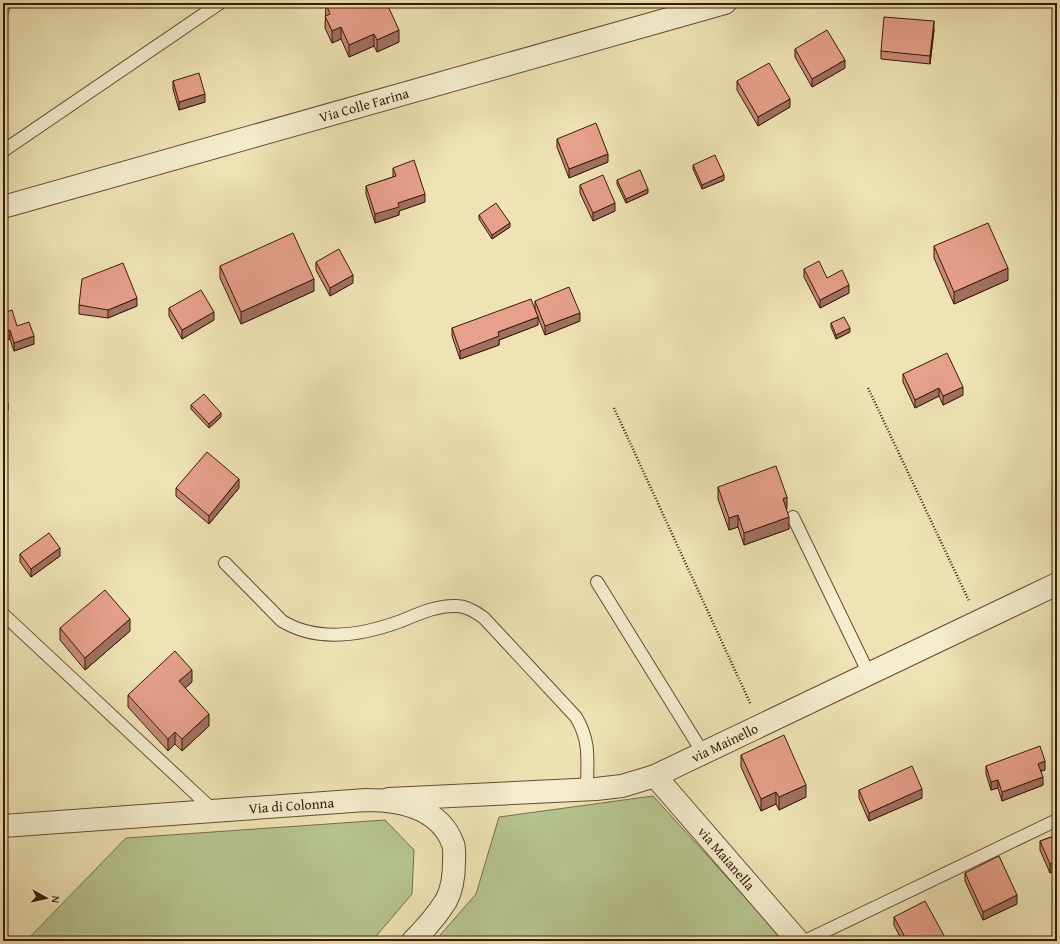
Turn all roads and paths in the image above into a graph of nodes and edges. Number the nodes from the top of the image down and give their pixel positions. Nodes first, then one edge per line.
1 (220, 3) edge
2 (725, 3) edge
3 (3, 151) edge
4 (3, 207) edge
5 (868, 388) dead end
6 (614, 408) dead end
7 (793, 516) dead end
8 (225, 563) dead end
9 (597, 582) dead end
10 (1057, 584) edge
11 (3, 614) edge
12 (979, 621) junction
13 (869, 674) junction
14 (761, 725) junction
15 (703, 753) junction
16 (655, 776) junction
17 (586, 789) junction
18 (366, 800) junction
19 (214, 811) junction
20 (1057, 820) edge
21 (3, 826) edge
22 (413, 941) edge
23 (798, 941) edge
24 (805, 941) edge

1 - 3 lane
2 - 4 street, Via Colle Farina
5 - 12 path
6 - 14 path
7 - 13 lane
8 - 17 lane
9 - 15 lane
10 - 12 street, via Mainello
11 - 19 lane
12 - 13 street, via Mainello
13 - 14 street, via Mainello
14 - 15 street, via Mainello
15 - 16 street, via Mainello
16 - 17 street, via Mainello
16 - 23 street, via Maianella
17 - 18 street, via Mainello
18 - 19 street, Via di Colonna
18 - 22 street, Via di Colonna
19 - 21 street, Via di Colonna
20 - 24 lane

